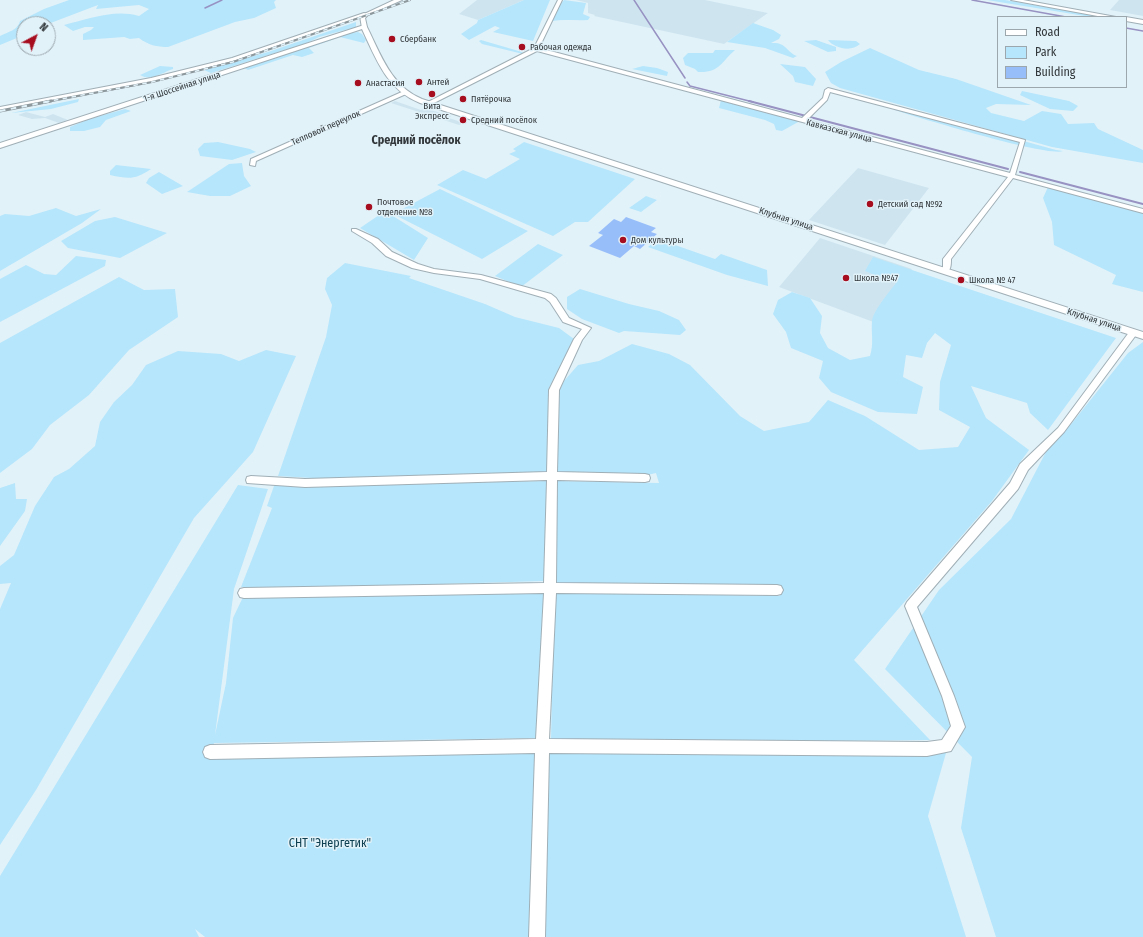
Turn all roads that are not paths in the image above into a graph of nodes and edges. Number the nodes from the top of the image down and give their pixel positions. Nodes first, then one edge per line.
1 (399, 0) edge
2 (560, 0) edge
3 (1014, 0) edge
4 (366, 14) junction
5 (1107, 16) edge
6 (1127, 19) edge
7 (1143, 22) edge
8 (364, 27) junction
9 (536, 49) junction
10 (404, 93) junction
11 (428, 104) junction
12 (0, 109) edge
13 (803, 120) junction
14 (0, 146) edge
15 (253, 165) dead end
16 (1012, 176) junction
17 (1143, 211) edge
18 (354, 230) dead end
19 (944, 271) junction
20 (1138, 334) edge
21 (552, 476) junction
22 (645, 478) dead end
23 (251, 480) dead end
24 (550, 588) junction
25 (777, 590) dead end
26 (244, 594) dead end
27 (542, 746) junction
28 (210, 752) dead end
29 (537, 937) edge

1 - 4 main road
2 - 9 street
3 - 5 street
4 - 8 main road
4 - 12 street
6 - 7 street
8 - 10 street
8 - 14 street, 1-я Шоссейная улица
9 - 11 street
9 - 13 street, Кавказская улица
10 - 11 street, Клубная улица
10 - 15 street, Тепловой переулок
11 - 19 street, Клубная улица
13 - 16 street, Кавказская улица
13 - 16 street
16 - 17 street, Кавказская улица
16 - 19 street
18 - 21 street
19 - 20 street, Клубная улица
20 - 27 street
21 - 22 street
21 - 23 street
21 - 24 street
24 - 25 street
24 - 26 street
24 - 27 street
27 - 28 street
27 - 29 street

